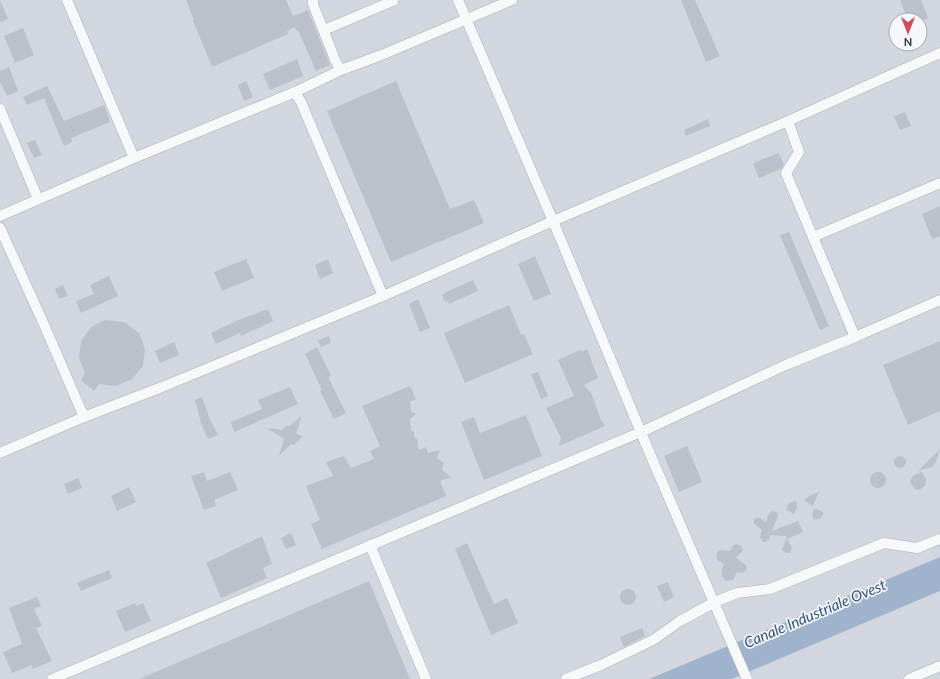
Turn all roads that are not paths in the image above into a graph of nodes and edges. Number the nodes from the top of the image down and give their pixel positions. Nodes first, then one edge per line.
1 (67, 0) edge
2 (458, 0) edge
3 (512, 0) edge
4 (312, 1) edge
5 (393, 1) edge
6 (466, 19) junction
7 (324, 30) junction
8 (940, 53) edge
9 (341, 70) junction
10 (295, 92) junction
11 (0, 108) edge
12 (788, 122) junction
13 (134, 158) junction
14 (940, 183) edge
15 (38, 199) junction
16 (0, 216) edge
17 (553, 221) junction
18 (0, 228) edge
19 (813, 237) junction
20 (383, 296) junction
21 (940, 300) edge
22 (856, 337) junction
23 (84, 417) junction
24 (641, 432) junction
25 (0, 453) edge
26 (940, 539) edge
27 (370, 546) junction
28 (715, 602) junction
29 (940, 666) edge
30 (747, 678) edge
31 (52, 679) edge
32 (426, 679) edge
33 (566, 679) edge
34 (909, 679) edge

1 - 13 lane
2 - 6 lane
3 - 6 lane
4 - 7 lane
5 - 7 lane
6 - 9 lane
6 - 17 lane
7 - 9 lane
8 - 12 lane
9 - 10 lane
10 - 13 lane
10 - 20 lane
11 - 15 lane
12 - 17 lane
12 - 19 lane
13 - 15 lane
14 - 19 lane
15 - 16 lane
17 - 20 lane
17 - 24 lane
18 - 23 lane
19 - 22 lane
20 - 23 lane
21 - 22 lane
22 - 24 lane
23 - 25 lane
24 - 27 lane
24 - 28 lane
26 - 28 lane
27 - 31 lane
27 - 32 lane
28 - 30 lane
28 - 33 lane
29 - 34 lane

